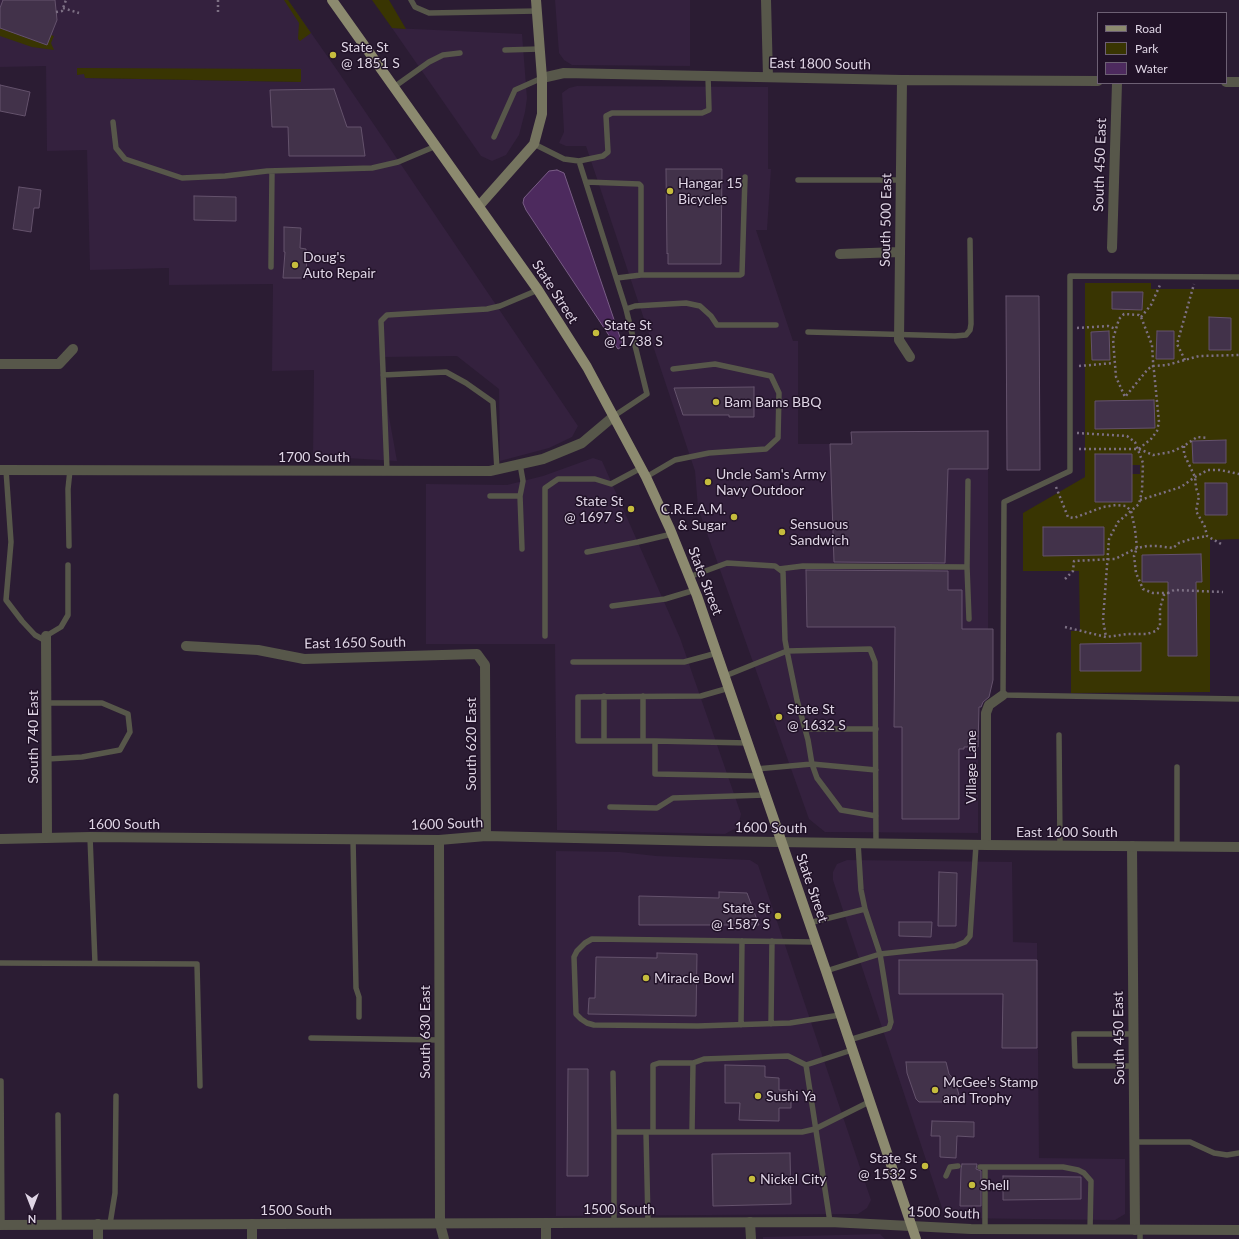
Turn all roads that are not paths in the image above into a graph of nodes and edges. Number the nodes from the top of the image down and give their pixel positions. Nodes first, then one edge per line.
1 (332, 0) edge
2 (411, 0) edge
3 (536, 0) edge
4 (766, 0) edge
5 (537, 11) junction
6 (539, 49) junction
7 (505, 50) dead end
8 (460, 53) dead end
9 (708, 76) junction
10 (768, 77) junction
11 (542, 78) junction
12 (902, 80) junction
13 (1097, 81) edge
14 (1227, 82) edge
15 (1239, 82) edge
16 (1116, 84) edge
17 (394, 87) junction
18 (113, 122) dead end
19 (494, 137) dead end
20 (534, 144) junction
21 (436, 146) junction
22 (579, 161) junction
23 (272, 171) junction
24 (745, 177) dead end
25 (798, 180) dead end
26 (900, 180) junction
27 (586, 182) junction
28 (479, 206) junction
29 (970, 240) dead end
30 (1112, 248) dead end
31 (899, 252) junction
32 (840, 254) dead end
33 (271, 268) dead end
34 (641, 275) junction
35 (1239, 277) edge
36 (617, 278) junction
37 (538, 290) junction
38 (626, 308) junction
39 (776, 325) dead end
40 (808, 332) dead end
41 (899, 334) junction
42 (73, 349) dead end
43 (910, 357) dead end
44 (0, 364) edge
45 (673, 369) dead end
46 (383, 375) junction
47 (614, 416) junction
48 (520, 464) junction
49 (3, 470) edge
50 (70, 470) junction
51 (497, 470) junction
52 (387, 471) junction
53 (644, 473) junction
54 (968, 481) dead end
55 (490, 496) dead end
56 (520, 496) junction
57 (672, 534) junction
58 (69, 546) dead end
59 (522, 549) dead end
60 (587, 552) dead end
61 (68, 565) dead end
62 (967, 566) junction
63 (779, 569) junction
64 (689, 577) junction
65 (695, 590) junction
66 (612, 606) dead end
67 (969, 619) dead end
68 (545, 636) dead end
69 (46, 638) junction
70 (186, 646) dead end
71 (788, 650) junction
72 (717, 653) junction
73 (477, 654) joint
74 (573, 662) dead end
75 (725, 676) junction
76 (729, 688) junction
77 (1003, 695) junction
78 (604, 696) junction
79 (643, 696) junction
80 (1239, 699) edge
81 (46, 703) junction
82 (805, 729) junction
83 (876, 729) junction
84 (1058, 735) dead end
85 (604, 741) junction
86 (642, 741) junction
87 (655, 741) junction
88 (748, 743) junction
89 (47, 759) junction
90 (812, 764) junction
91 (1177, 767) dead end
92 (876, 770) junction
93 (758, 772) junction
94 (765, 795) junction
95 (610, 807) dead end
96 (876, 816) junction
97 (486, 836) junction
98 (90, 837) junction
99 (47, 838) junction
100 (0, 839) edge
101 (353, 839) junction
102 (439, 840) junction
103 (782, 842) junction
104 (858, 843) junction
105 (876, 843) junction
106 (895, 844) joint
107 (981, 845) junction
108 (1060, 846) junction
109 (1132, 846) junction
110 (1177, 846) junction
111 (1239, 847) edge
112 (865, 909) junction
113 (809, 923) junction
114 (742, 941) junction
115 (772, 941) junction
116 (815, 942) junction
117 (880, 954) junction
118 (0, 963) edge
119 (94, 963) junction
120 (826, 971) junction
121 (840, 1015) junction
122 (359, 1017) dead end
123 (771, 1024) junction
124 (741, 1025) junction
125 (1133, 1034) junction
126 (311, 1038) dead end
127 (439, 1040) junction
128 (849, 1040) junction
129 (852, 1050) junction
130 (693, 1063) junction
131 (806, 1065) junction
132 (1134, 1066) junction
133 (613, 1073) dead end
134 (1, 1081) dead end
135 (200, 1086) dead end
136 (116, 1096) dead end
137 (870, 1102) junction
138 (58, 1115) dead end
139 (814, 1129) junction
140 (614, 1132) junction
141 (646, 1132) junction
142 (653, 1132) junction
143 (692, 1132) junction
144 (1134, 1142) junction
145 (1239, 1153) edge
146 (958, 1166) dead end
147 (946, 1176) dead end
148 (750, 1222) junction
149 (830, 1222) junction
150 (546, 1223) junction
151 (614, 1223) junction
152 (648, 1223) junction
153 (1, 1224) edge
154 (59, 1224) junction
155 (98, 1224) junction
156 (110, 1224) junction
157 (252, 1224) junction
158 (440, 1224) junction
159 (911, 1226) junction
160 (985, 1228) junction
161 (1090, 1230) junction
162 (1239, 1230) edge
163 (1138, 1233) edge
164 (98, 1239) edge
165 (252, 1239) edge
166 (444, 1239) edge
167 (546, 1239) edge
168 (751, 1239) edge
169 (916, 1239) edge

1 - 17 main road, State Street
2 - 5 lane
3 - 5 main road
4 - 10 street
5 - 6 main road
6 - 7 lane
6 - 11 main road
8 - 17 lane
9 - 10 street, East 1800 South
9 - 11 street, East 1800 South
9 - 22 lane
10 - 12 street, East 1800 South
11 - 19 lane
11 - 20 main road
12 - 13 street, East 1800 South
12 - 26 street, South 500 East
14 - 15 street
16 - 30 street, South 450 East
17 - 21 main road, State Street
18 - 23 lane
20 - 22 lane
20 - 28 main road
21 - 23 lane
21 - 28 main road, State Street
22 - 27 lane
23 - 33 lane
24 - 34 lane
25 - 26 lane
26 - 31 street, South 500 East
27 - 34 lane
27 - 36 lane
28 - 37 main road, State Street
29 - 41 lane
31 - 32 street
31 - 41 street, South 500 East
34 - 36 lane
35 - 77 lane
36 - 38 lane
37 - 46 lane
37 - 47 main road, State Street
38 - 39 lane
38 - 47 lane
40 - 41 lane
41 - 43 street, South 500 East
42 - 44 street
45 - 53 lane
46 - 51 lane
46 - 52 lane
47 - 48 street, 1700 South
47 - 53 main road, State Street
48 - 51 street, 1700 South
48 - 56 lane
49 - 50 street, 1700 South
49 - 69 lane
50 - 52 street, 1700 South
50 - 58 lane
51 - 52 street, 1700 South
53 - 57 main road, State Street
53 - 68 lane
54 - 62 lane
55 - 56 lane
56 - 59 lane
57 - 60 lane
57 - 64 main road, State Street
61 - 69 lane
62 - 63 lane
62 - 67 lane
63 - 64 lane
63 - 71 lane
64 - 65 main road, State Street
65 - 66 lane
65 - 72 main road, State Street
69 - 81 street, South 740 East
70 - 73 street, East 1650 South
71 - 75 lane
71 - 82 lane
71 - 83 lane
72 - 74 lane
72 - 75 main road, State Street
73 - 97 street, South 620 East
75 - 76 main road, State Street
76 - 79 lane
76 - 88 main road, State Street
77 - 80 lane
77 - 107 street, Village Lane
78 - 79 lane
78 - 85 lane
78 - 85 lane
79 - 86 lane
81 - 89 street, South 740 East
81 - 89 lane
82 - 83 lane
82 - 90 lane
83 - 92 lane
84 - 108 lane
85 - 86 lane
86 - 87 lane
87 - 88 lane
87 - 93 lane
88 - 93 main road, State Street
89 - 99 street, South 740 East
90 - 92 lane
90 - 93 lane
90 - 96 lane
91 - 110 lane
92 - 96 lane
93 - 94 main road, State Street
94 - 95 lane
94 - 103 main road, State Street
96 - 105 lane
97 - 102 street, 1600 South
97 - 103 street, 1600 South
98 - 99 street, 1600 South
98 - 101 street, 1600 South
98 - 119 lane
99 - 100 street, 1600 South
101 - 102 street, 1600 South
101 - 122 lane
102 - 127 street, South 630 East
103 - 104 street, 1600 South
103 - 113 main road, State Street
104 - 105 street, 1600 South
104 - 112 lane
105 - 106 street, 1600 South
106 - 107 street, East 1600 South
107 - 108 street, East 1600 South
107 - 117 lane
108 - 109 street, East 1600 South
109 - 110 street, East 1600 South
109 - 125 street, South 450 East
110 - 111 street, East 1600 South
112 - 113 lane
112 - 117 lane
113 - 116 main road, State Street
114 - 115 lane
114 - 124 lane
114 - 124 lane
115 - 116 lane
115 - 123 lane
116 - 120 main road, State Street
117 - 120 lane
117 - 128 lane
118 - 119 lane
119 - 135 lane
120 - 121 main road, State Street
121 - 123 lane
121 - 128 main road, State Street
123 - 124 lane
125 - 132 street, South 450 East
125 - 132 lane
126 - 127 lane
127 - 158 street, South 630 East
128 - 129 main road, State Street
129 - 131 lane
129 - 137 main road, State Street
130 - 131 lane
130 - 142 lane
130 - 143 lane
131 - 139 lane
132 - 144 street, South 450 East
133 - 140 lane
134 - 153 lane
136 - 156 lane
137 - 139 lane
137 - 159 main road, State Street
138 - 154 lane
139 - 143 lane
139 - 149 lane
140 - 141 lane
140 - 151 lane
141 - 142 lane
141 - 152 lane
142 - 143 lane
144 - 145 lane
144 - 163 street, South 450 East
146 - 147 lane
148 - 149 street, 1500 South
148 - 152 street, 1500 South
148 - 168 street
149 - 159 street, 1500 South
150 - 151 street, 1500 South
150 - 158 street, 1500 South
150 - 167 street
151 - 152 street, 1500 South
153 - 154 street, 1500 South
154 - 155 street, 1500 South
155 - 156 street, 1500 South
155 - 164 street
156 - 157 street, 1500 South
157 - 158 street, 1500 South
157 - 165 street
158 - 166 street, South 630 East
159 - 160 street, 1500 South
159 - 169 main road, State Street
160 - 161 street, 1500 South
160 - 161 lane
161 - 163 street, 1500 South
162 - 163 street, 1500 South

